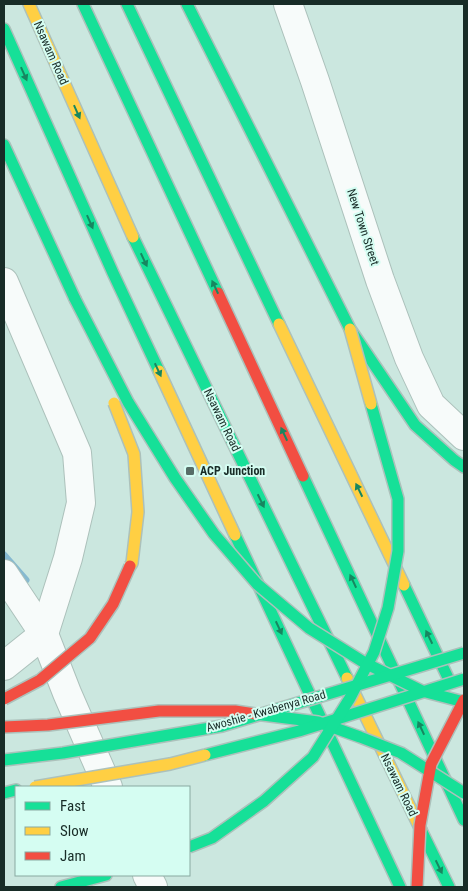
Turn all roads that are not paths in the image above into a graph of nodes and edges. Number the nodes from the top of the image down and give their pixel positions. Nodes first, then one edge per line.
1 (29, 4) edge
2 (83, 4) edge
3 (127, 4) edge
4 (187, 4) edge
5 (288, 4) edge
6 (4, 30) edge
7 (6, 150) edge
8 (4, 282) edge
9 (75, 299) junction
10 (350, 329) junction
11 (464, 436) edge
12 (464, 467) edge
13 (4, 574) edge
14 (44, 634) junction
15 (464, 653) edge
16 (4, 666) edge
17 (464, 679) edge
18 (4, 699) edge
19 (464, 701) edge
20 (464, 713) edge
21 (4, 728) edge
22 (4, 760) edge
23 (41, 786) edge
24 (108, 786) edge
25 (464, 793) edge
26 (464, 820) edge
27 (190, 847) edge
28 (102, 876) edge
29 (61, 887) edge
30 (400, 887) edge
31 (418, 887) edge
32 (449, 887) edge

1 -> 32 main road, Nsawam Road
26 -> 2 main road
20 -> 3 main road
4 - 10 main road
5 - 11 street, New Town Street
6 -> 30 main road
7 - 9 main road
8 - 14 street
9 - 18 main road, bridge
9 - 19 main road, bridge
10 - 12 main road
10 - 27 main road, bridge
13 - 14 street
14 - 16 street
14 - 24 street
15 - 22 main road, Awoshie - Kwabenya Road, bridge
17 - 23 main road, bridge
19 - 31 main road, bridge
21 - 25 main road, bridge
28 - 29 main road

